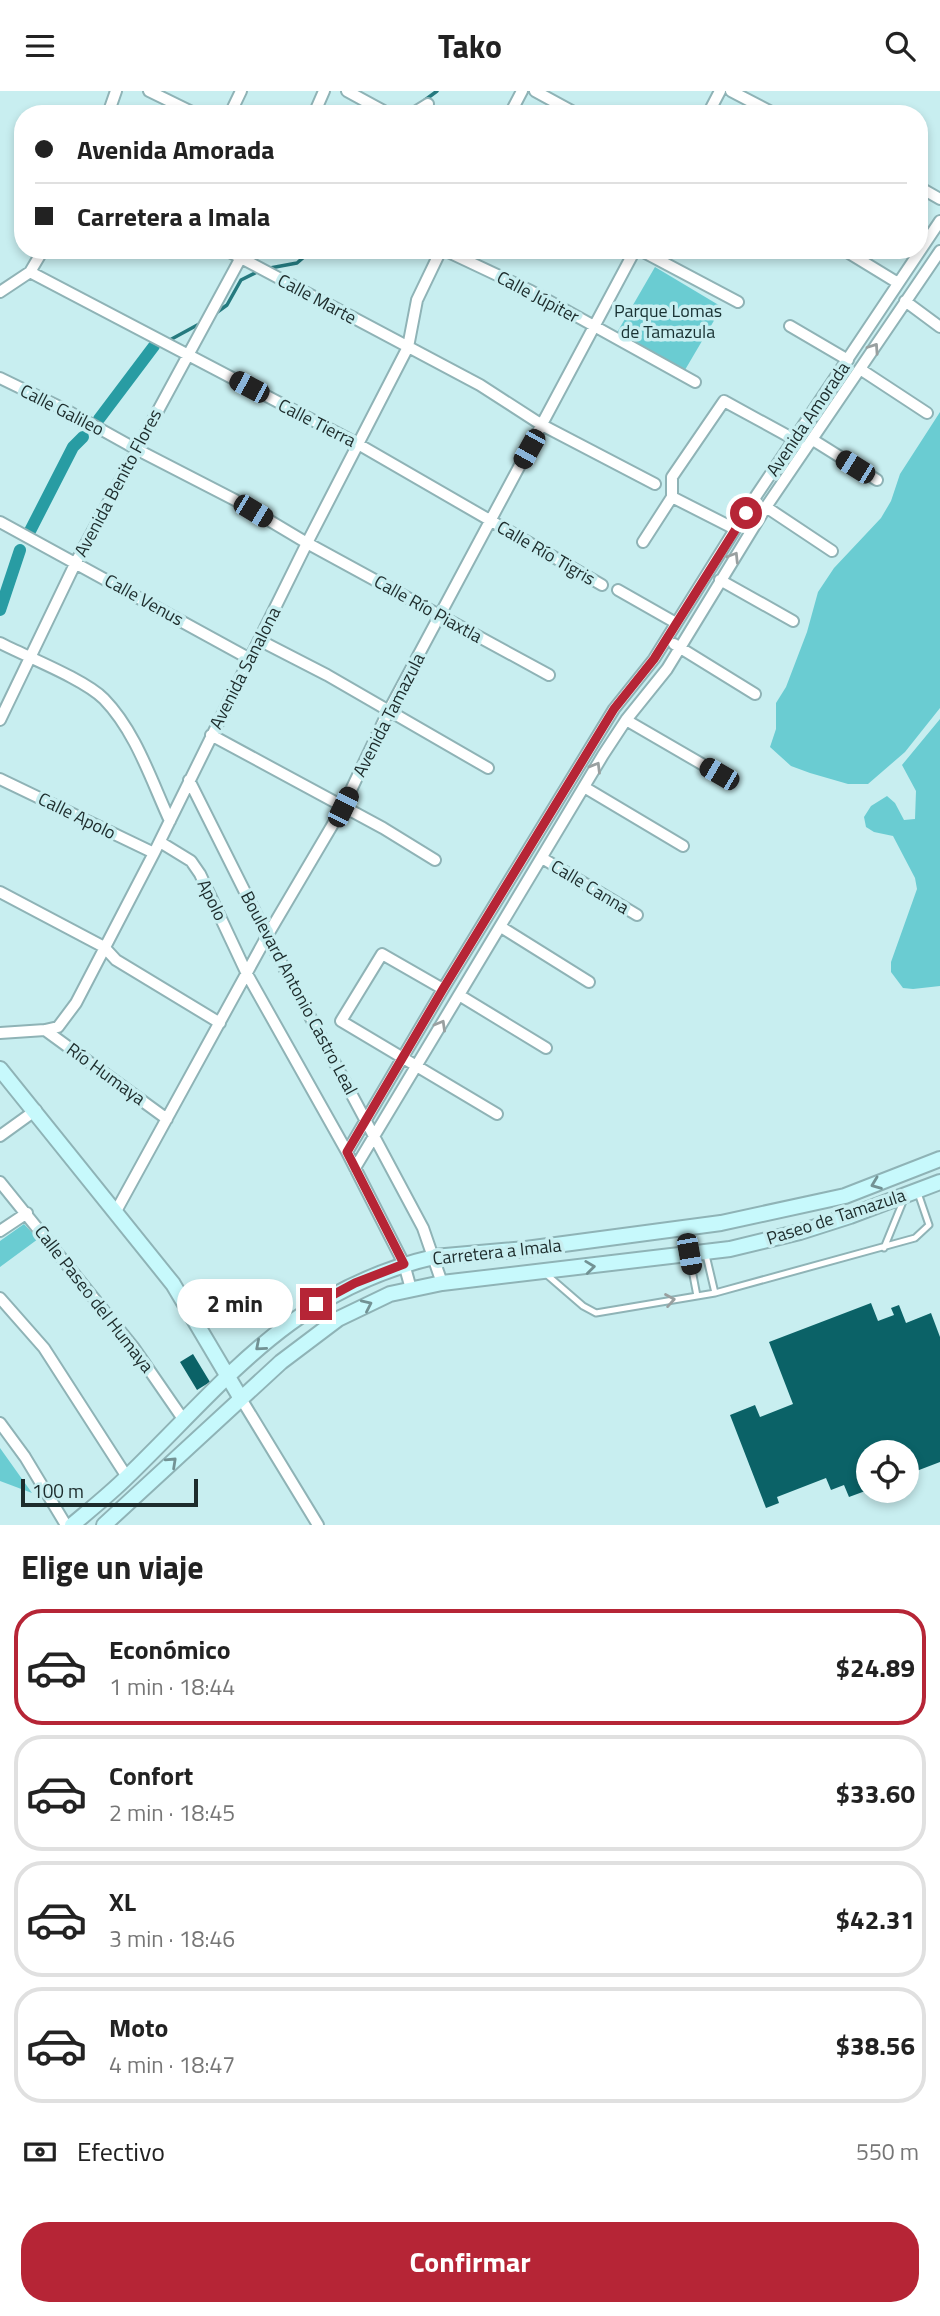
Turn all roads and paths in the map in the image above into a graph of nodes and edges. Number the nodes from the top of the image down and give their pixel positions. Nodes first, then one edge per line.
1 (149, 91) edge
2 (347, 91) edge
3 (534, 91) edge
4 (730, 91) edge
5 (178, 105) edge
6 (373, 105) edge
7 (560, 105) edge
8 (757, 105) edge
9 (940, 222) edge
10 (928, 240) edge
11 (940, 251) edge
12 (38, 259) edge
13 (240, 259) edge
14 (252, 259) edge
15 (438, 259) edge
16 (462, 259) edge
17 (633, 259) edge
18 (655, 259) edge
19 (859, 259) edge
20 (915, 259) edge
21 (30, 272) junction
22 (898, 283) junction
23 (0, 292) edge
24 (905, 301) junction
25 (738, 302) dead end
26 (790, 326) dead end
27 (594, 327) junction
28 (940, 327) edge
29 (408, 347) junction
30 (187, 354) junction
31 (848, 360) junction
32 (860, 369) junction
33 (0, 379) edge
34 (695, 382) dead end
35 (926, 413) dead end
36 (542, 425) junction
37 (795, 439) junction
38 (811, 443) junction
39 (358, 444) junction
40 (136, 450) junction
41 (877, 480) dead end
42 (655, 484) dead end
43 (673, 496) junction
44 (766, 507) junction
45 (490, 520) junction
46 (0, 522) edge
47 (735, 529) junction
48 (643, 542) dead end
49 (307, 544) junction
50 (832, 551) dead end
51 (76, 562) junction
52 (720, 580) junction
53 (603, 585) dead end
54 (618, 590) dead end
55 (441, 616) junction
56 (793, 621) dead end
57 (676, 623) junction
58 (666, 639) junction
59 (259, 641) junction
60 (0, 643) edge
61 (680, 648) junction
62 (29, 657) junction
63 (250, 659) junction
64 (549, 675) dead end
65 (755, 694) dead end
66 (388, 712) junction
67 (0, 720) edge
68 (626, 720) junction
69 (211, 735) junction
70 (488, 768) dead end
71 (719, 774) dead end
72 (0, 779) edge
73 (189, 780) junction
74 (584, 787) junction
75 (555, 804) junction
76 (343, 807) junction
77 (569, 812) junction
78 (170, 821) junction
79 (160, 842) junction
80 (683, 846) dead end
81 (154, 853) junction
82 (542, 858) junction
83 (435, 860) dead end
84 (0, 893) edge
85 (637, 915) dead end
86 (501, 926) junction
87 (267, 936) junction
88 (104, 947) junction
89 (247, 974) junction
90 (589, 982) dead end
91 (443, 989) junction
92 (459, 995) junction
93 (220, 1023) junction
94 (45, 1030) junction
95 (0, 1033) edge
96 (546, 1048) dead end
97 (403, 1058) junction
98 (417, 1066) junction
99 (0, 1069) edge
100 (388, 1084) junction
101 (402, 1093) junction
102 (36, 1110) junction
103 (497, 1114) dead end
104 (167, 1119) junction
105 (366, 1121) junction
106 (0, 1136) edge
107 (375, 1136) junction
108 (347, 1152) junction
109 (940, 1159) edge
110 (355, 1168) junction
111 (0, 1182) edge
112 (940, 1182) edge
113 (912, 1192) junction
114 (27, 1213) junction
115 (115, 1213) junction
116 (721, 1223) joint
117 (0, 1231) edge
118 (884, 1248) junction
119 (730, 1249) joint
120 (705, 1252) junction
121 (689, 1254) junction
122 (434, 1257) junction
123 (404, 1264) junction
124 (544, 1272) junction
125 (442, 1283) junction
126 (411, 1289) junction
127 (715, 1293) junction
128 (696, 1296) junction
129 (0, 1298) edge
130 (228, 1376) junction
131 (240, 1397) junction
132 (183, 1419) junction
133 (0, 1423) edge
134 (127, 1477) junction
135 (66, 1525) edge
136 (72, 1525) edge
137 (104, 1525) edge
138 (318, 1525) edge

1 - 5 street
2 - 6 street
3 - 7 street
4 - 8 street
9 - 10 street, Avenida Amorada
11 - 24 street, Avenida Amorada
12 - 21 street
13 - 30 street, Avenida Benito Flores
14 - 29 street, Calle Marte
15 - 29 street, Avenida Sanalona
16 - 27 street, Calle Júpiter
17 - 27 street, Avenida Tamazula
18 - 25 street
19 - 22 street
20 - 22 street, Avenida Amorada
21 - 23 street
21 - 30 street, Calle Tierra
22 - 31 street, Avenida Amorada
24 - 28 street
32 -> 24 street, Avenida Amorada
26 - 31 street
27 - 34 street, Calle Júpiter
27 - 36 street, Avenida Tamazula
29 - 36 street, Calle Marte
29 - 39 street, Avenida Sanalona
30 - 39 street, Calle Tierra
30 - 40 street, Avenida Benito Flores
31 - 37 street, Avenida Amorada
32 - 35 street
32 - 38 street, Avenida Amorada
33 - 40 street, Calle Galileo
36 - 42 street, Calle Marte
36 - 45 street, Avenida Tamazula
37 - 38 street
37 - 43 street
37 - 47 street, Avenida Amorada
38 - 41 street
38 - 44 street, Avenida Amorada
39 - 45 street, Calle Tierra
39 - 49 street, Avenida Sanalona
40 - 49 street, Calle Galileo
40 - 51 street, Avenida Benito Flores
43 - 47 street
43 - 48 street
44 - 50 street
52 -> 44 street, Avenida Amorada
45 - 53 street, Calle Río Tigris
45 - 55 street, Avenida Tamazula
46 - 51 street, Calle Venus
47 - 57 street, Avenida Amorada
49 - 55 street, Calle Río Piaxtla
49 - 59 street, Avenida Sanalona
51 - 62 street, Avenida Benito Flores
51 - 63 street, Calle Venus
52 - 56 street
52 - 61 street, Avenida Amorada
54 - 57 street
55 - 64 street, Calle Río Piaxtla
55 - 66 street, Avenida Tamazula
57 - 58 street, Avenida Amorada
58 - 61 street
58 - 75 street, Avenida Amorada
59 - 63 street, Avenida Sanalona
59 - 66 street
60 - 62 street
61 - 65 street
61 - 68 street, Avenida Amorada
62 - 67 street, Avenida Benito Flores
62 - 78 street
63 - 69 street, Avenida Sanalona
66 - 70 street
66 - 76 street, Avenida Tamazula
68 - 71 street
74 -> 68 street, Avenida Amorada
69 - 73 street, Avenida Sanalona
69 - 76 street
72 - 81 street, Calle Apolo
73 - 78 street, Avenida Sanalona
73 - 87 street, Boulevard Antonio Castro Leal
74 - 77 street, Avenida Amorada
74 - 80 street
75 - 77 street
75 - 91 street, Avenida Amorada
76 - 83 street
76 - 87 street, Avenida Tamazula
77 - 82 street, Avenida Amorada
78 - 79 street, Avenida Sanalona
79 - 81 street, Avenida Sanalona
79 - 89 street, Apolo
81 - 88 street, Avenida Sanalona
82 - 85 street, Calle Canna
82 - 86 street, Avenida Amorada
84 - 88 street
86 - 90 street
86 - 92 street, Avenida Amorada
87 - 89 street, Avenida Tamazula
87 - 105 street, Boulevard Antonio Castro Leal
88 - 93 street
88 - 94 street, Avenida Sanalona
89 - 93 street, Avenida Tamazula
89 - 108 street, Boulevard Antonio Castro Leal
91 - 97 street, Avenida Amorada
91 - 97 street
92 - 96 street
98 -> 92 street, Avenida Amorada
93 - 104 street, Avenida Tamazula
94 - 95 street
94 - 104 street, Río Humaya
97 - 98 street
97 - 100 street, Avenida Amorada
98 - 101 street, Avenida Amorada
98 - 103 street
99 - 102 main road
100 - 101 street
100 - 105 street, Avenida Amorada
101 - 107 street, Avenida Amorada
102 - 106 street
102 - 115 main road
104 - 115 street, Avenida Tamazula
105 - 107 street, Boulevard Antonio Castro Leal
105 - 108 street, Avenida Amorada
107 - 110 street, Avenida Amorada
107 - 122 street, Boulevard Antonio Castro Leal
108 - 110 street, Boulevard Antonio Castro Leal
109 -> 116 main road, Paseo de Tamazula
110 - 123 street, Boulevard Antonio Castro Leal
111 - 114 street, Calle Paseo del Humaya
112 - 113 main road, Paseo de Tamazula
113 - 118 lane
113 - 118 lane
113 - 119 main road, Paseo de Tamazula
114 - 117 street
114 - 132 street, Calle Paseo del Humaya
115 - 130 main road
116 - 122 main road, Carretera a Imala
118 - 127 lane
119 - 120 main road, Carretera a Imala
120 - 121 main road, Carretera a Imala
120 - 127 lane
124 -> 121 main road, Carretera a Imala
121 - 128 lane
122 - 123 main road, Carretera a Imala
122 - 125 street, Boulevard Antonio Castro Leal
123 - 126 street, Boulevard Antonio Castro Leal
123 -> 130 main road, Carretera a Imala
124 - 125 main road, Carretera a Imala
124 -> 128 lane
125 - 126 main road, Carretera a Imala
131 -> 126 main road, Carretera a Imala
127 - 128 lane
129 - 134 street
130 - 131 main road
130 - 132 main road, Carretera a Imala
137 -> 131 main road, Carretera a Imala
131 - 138 street
132 - 134 main road, Carretera a Imala
133 - 135 street
134 - 136 main road, Carretera a Imala

